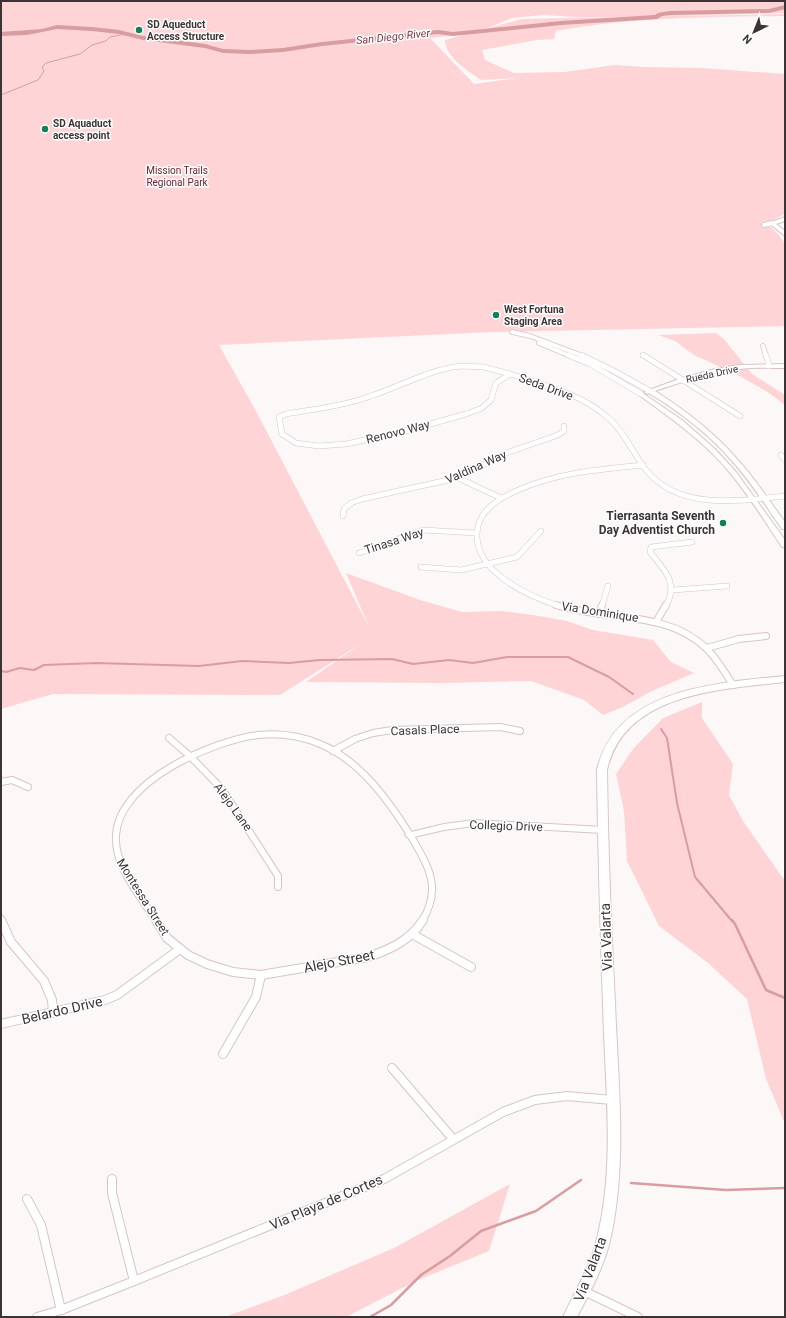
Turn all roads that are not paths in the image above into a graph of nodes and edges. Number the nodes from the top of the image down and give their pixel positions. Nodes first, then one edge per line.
1 (785, 219) edge
2 (772, 223) junction
3 (764, 225) dead end
4 (785, 234) edge
5 (763, 346) dead end
6 (643, 355) dead end
7 (769, 366) junction
8 (785, 366) edge
9 (510, 374) junction
10 (684, 380) junction
11 (650, 391) junction
12 (641, 394) junction
13 (740, 416) dead end
14 (278, 422) joint
15 (564, 426) dead end
16 (781, 455) dead end
17 (785, 460) edge
18 (643, 465) junction
19 (456, 477) junction
20 (785, 496) edge
21 (501, 498) junction
22 (763, 498) junction
23 (751, 500) junction
24 (344, 516) dead end
25 (785, 526) edge
26 (541, 531) dead end
27 (476, 533) junction
28 (692, 542) dead end
29 (785, 545) edge
30 (358, 553) dead end
31 (488, 564) junction
32 (421, 567) dead end
33 (608, 586) dead end
34 (727, 586) dead end
35 (673, 590) junction
36 (599, 614) junction
37 (656, 622) junction
38 (766, 636) dead end
39 (707, 648) junction
40 (785, 679) edge
41 (732, 685) junction
42 (520, 731) dead end
43 (169, 738) dead end
44 (333, 751) junction
45 (190, 756) junction
46 (1, 782) edge
47 (28, 787) dead end
48 (603, 830) junction
49 (410, 835) junction
50 (278, 888) dead end
51 (1, 919) edge
52 (3, 931) edge
53 (412, 934) junction
54 (180, 949) junction
55 (471, 967) dead end
56 (261, 975) junction
57 (53, 1013) junction
58 (1, 1024) edge
59 (223, 1054) dead end
60 (392, 1068) dead end
61 (612, 1100) junction
62 (453, 1139) junction
63 (112, 1179) dead end
64 (27, 1199) dead end
65 (134, 1281) junction
66 (584, 1290) junction
67 (61, 1310) junction
68 (37, 1317) edge
69 (570, 1317) edge
70 (638, 1317) edge

1 - 2 street
2 - 3 street
2 - 4 street
5 - 7 street
6 - 10 street
7 - 8 street, Rueda Drive
7 - 10 street, Rueda Drive
9 - 14 street, Seda Drive
9 - 14 street, Renovo Way
9 - 18 street, Seda Drive
10 - 11 street, Rueda Drive
10 - 13 street
11 - 12 street, Rueda Drive
11 - 12 street
11 - 22 street
12 - 23 street
15 - 19 street, Valdina Way
16 - 17 street
18 - 21 street
18 - 23 street, Seda Drive
19 - 21 street
19 - 24 street, Valdina Way
20 - 22 street, Seda Drive
21 - 27 street
22 - 23 street, Seda Drive
22 - 25 street
23 - 29 street
26 - 31 street
27 - 30 street, Tinasa Way
27 - 31 street, Via Dominique
28 - 35 street
31 - 32 street
31 - 36 street, Via Dominique
33 - 36 street
34 - 35 street
35 - 37 street
36 - 37 street, Via Dominique
37 - 39 street, Via Dominique
38 - 39 street
39 - 41 street, Via Dominique
40 - 41 main road, Via Valarta
41 - 48 main road, Via Valarta
42 - 44 street, Casals Place
43 - 45 street, Alejo Lane
44 - 45 street, Montessa Street
44 - 49 street, Montessa Street
45 - 50 street, Alejo Lane
45 - 54 street, Montessa Street
46 - 47 street
48 - 49 street, Collegio Drive
48 - 61 main road, Via Valarta
49 - 53 street, Alejo Street
51 - 52 street
52 - 57 street
53 - 55 street
53 - 56 street, Alejo Street
54 - 56 street, Alejo Street
54 - 57 street, Belardo Drive
56 - 59 street
57 - 58 street, Belardo Drive
60 - 62 street
61 - 62 street, Via Playa de Cortes
61 - 66 main road, Via Valarta
62 - 65 street, Via Playa de Cortes
63 - 65 street
64 - 67 street
65 - 67 street, Via Playa de Cortes
66 - 69 main road, Via Valarta
66 - 70 street
67 - 68 street, Via Playa de Cortes

